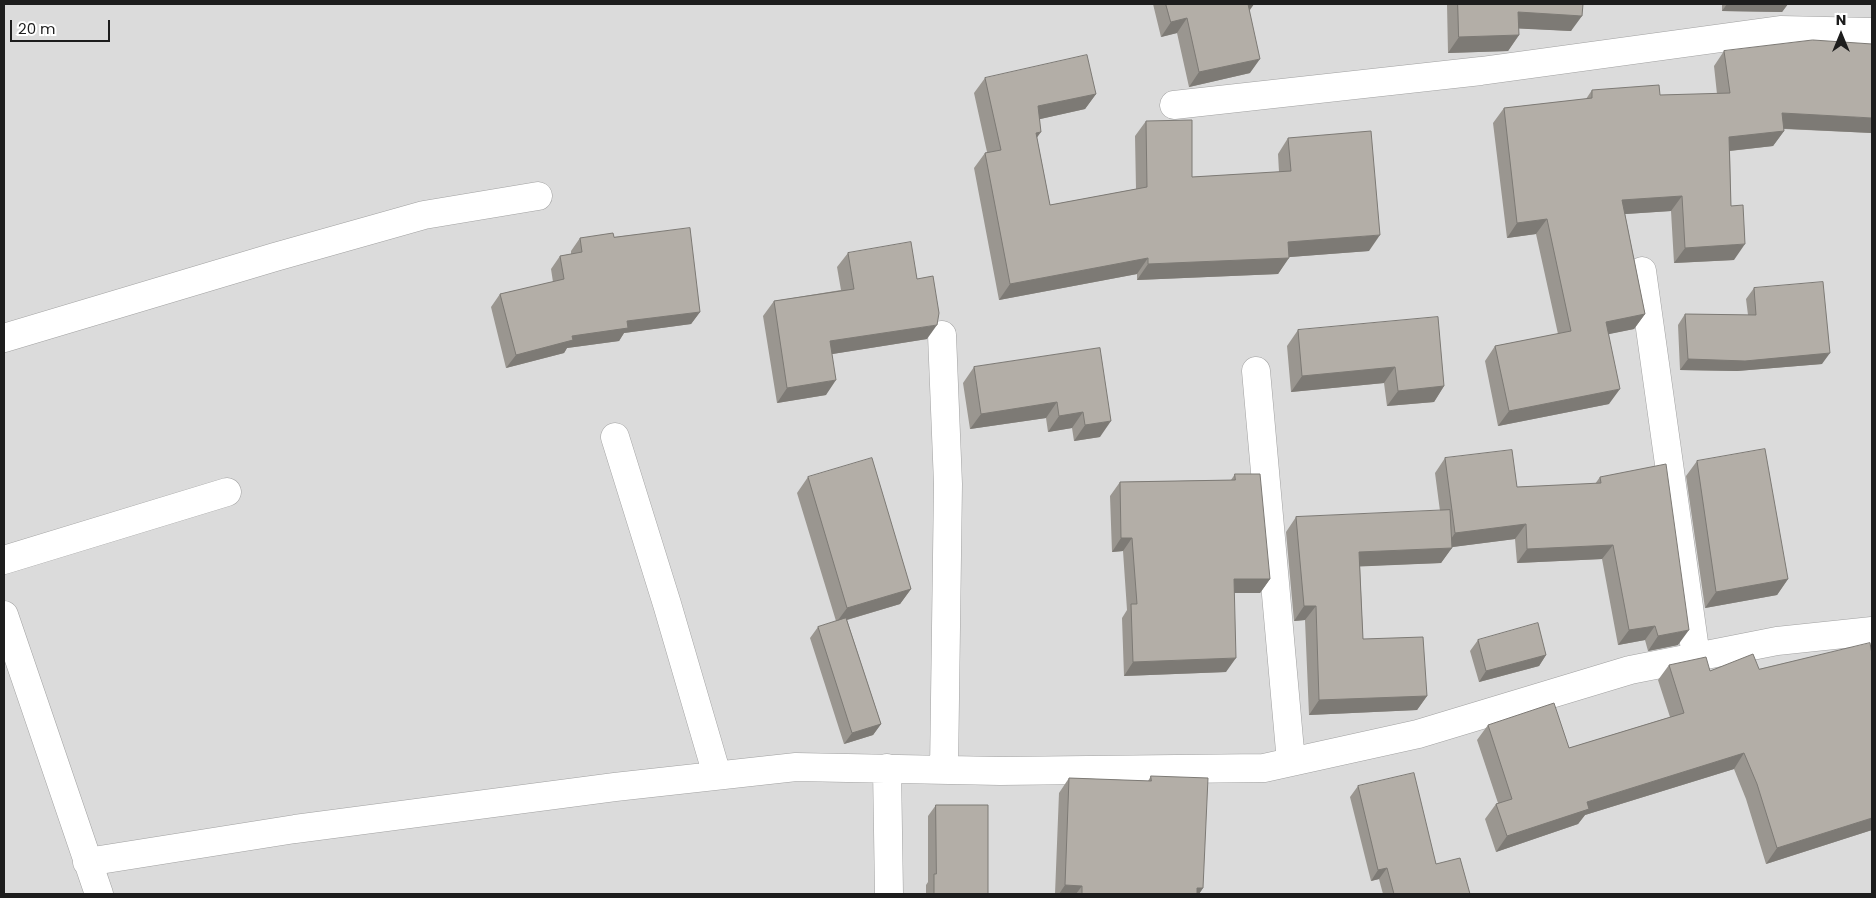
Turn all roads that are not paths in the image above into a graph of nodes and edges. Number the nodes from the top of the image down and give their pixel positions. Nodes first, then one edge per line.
1 (1872, 32) edge
2 (1174, 104) dead end
3 (538, 196) dead end
4 (1642, 271) dead end
5 (942, 335) dead end
6 (4, 338) edge
7 (1256, 371) dead end
8 (615, 437) dead end
9 (227, 492) dead end
10 (4, 560) edge
11 (4, 614) edge
12 (1872, 631) edge
13 (1696, 657) junction
14 (1291, 762) junction
15 (887, 768) junction
16 (944, 770) junction
17 (716, 775) junction
18 (88, 862) junction
19 (99, 894) edge
20 (889, 894) edge

1 - 2 street
3 - 6 street
4 - 13 street
5 - 16 street
7 - 14 street
8 - 17 street
9 - 10 street
11 - 18 street
12 - 13 street
13 - 14 street
14 - 16 street
15 - 16 street
15 - 17 street
15 - 20 street
17 - 18 street
18 - 19 street

